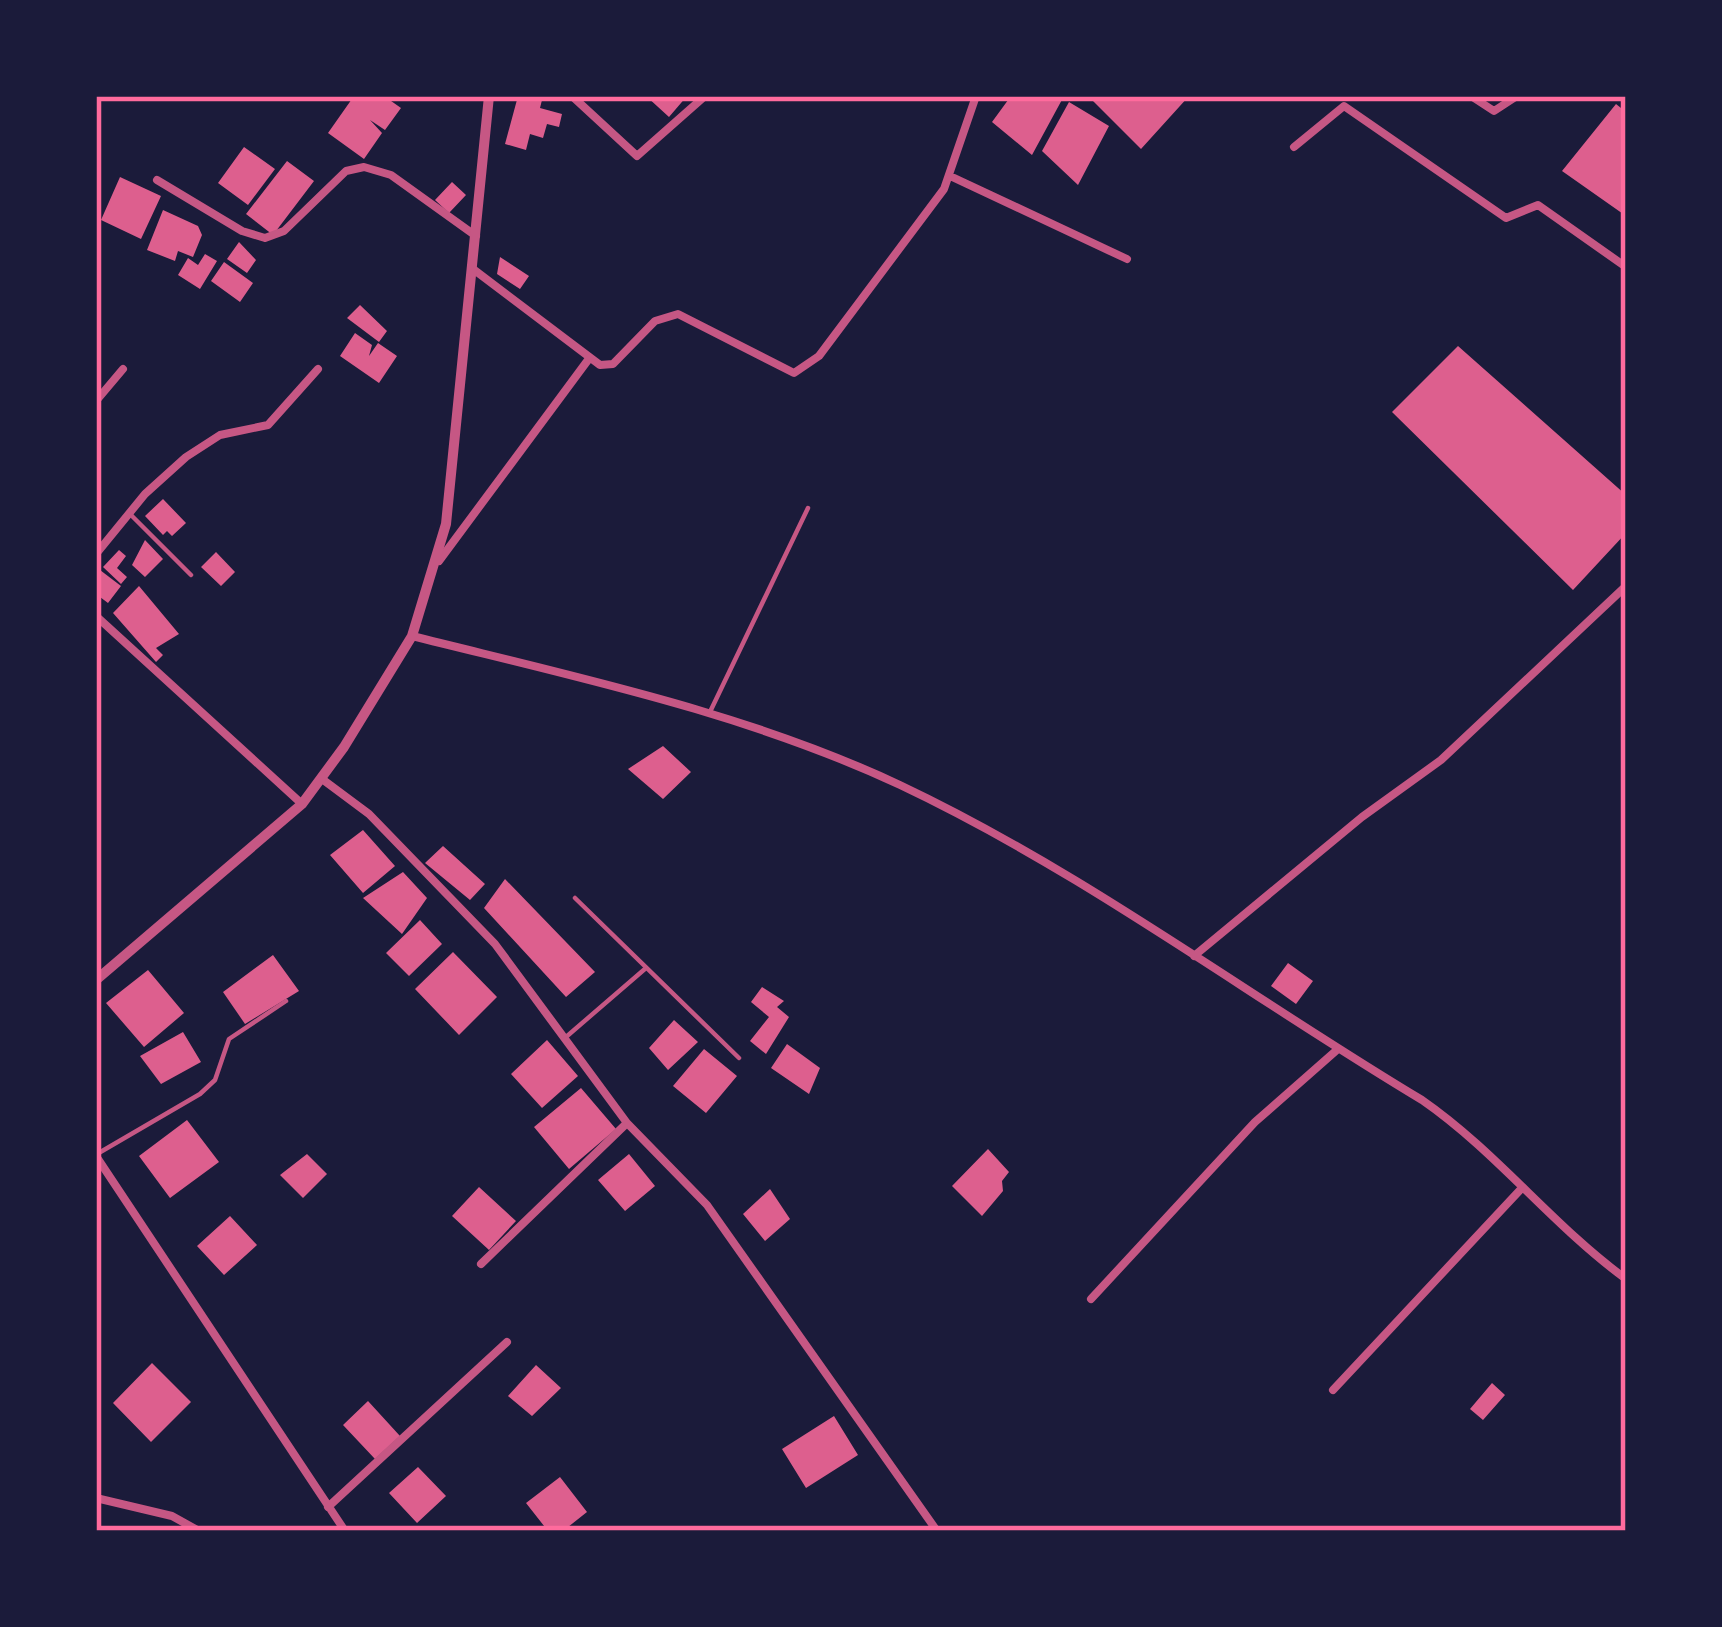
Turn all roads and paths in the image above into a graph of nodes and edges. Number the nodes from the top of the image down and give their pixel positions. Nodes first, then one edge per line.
1 (489, 96) edge
2 (572, 96) edge
3 (705, 96) edge
4 (976, 96) edge
5 (1471, 96) edge
6 (1517, 96) edge
7 (1294, 147) dead end
8 (950, 176) junction
9 (158, 180) dead end
10 (477, 237) junction
11 (1127, 259) dead end
12 (1626, 267) edge
13 (473, 268) junction
14 (588, 360) junction
15 (123, 369) dead end
16 (318, 369) dead end
17 (96, 401) edge
18 (808, 508) dead end
19 (130, 513) junction
20 (96, 554) edge
21 (438, 562) junction
22 (190, 575) dead end
23 (1626, 586) edge
24 (96, 616) edge
25 (412, 636) junction
26 (708, 716) junction
27 (322, 779) junction
28 (302, 804) junction
29 (575, 898) dead end
30 (1194, 956) junction
31 (646, 968) junction
32 (96, 980) edge
33 (286, 1001) dead end
34 (566, 1037) junction
35 (1338, 1049) junction
36 (740, 1058) dead end
37 (627, 1123) junction
38 (96, 1156) edge
39 (1521, 1189) junction
40 (481, 1264) dead end
41 (1626, 1279) edge
42 (1091, 1299) dead end
43 (507, 1342) dead end
44 (1334, 1390) dead end
45 (96, 1498) edge
46 (328, 1507) junction
47 (199, 1531) edge
48 (345, 1531) edge
49 (937, 1531) edge

1 - 10 street
2 - 3 street
4 - 8 street
5 - 6 street
7 - 12 street
8 - 11 street
8 - 14 street
9 - 10 street
10 - 13 street
13 - 14 street
13 - 21 street
14 - 21 street
15 - 17 street
16 - 19 street
18 - 26 lane
19 - 20 street
19 - 22 lane
21 - 25 street
23 - 30 street
24 - 28 street
25 - 26 street
25 - 27 street
26 - 30 street
27 - 28 street
27 - 34 street
28 - 32 street
29 - 31 lane
30 - 35 street
31 - 34 lane
31 - 36 lane
33 - 38 lane
34 - 37 street
35 - 39 street
35 - 42 street
37 - 40 street
37 - 49 street
38 - 46 street
39 - 41 street
39 - 44 street
43 - 46 street
45 - 47 street
46 - 48 street

